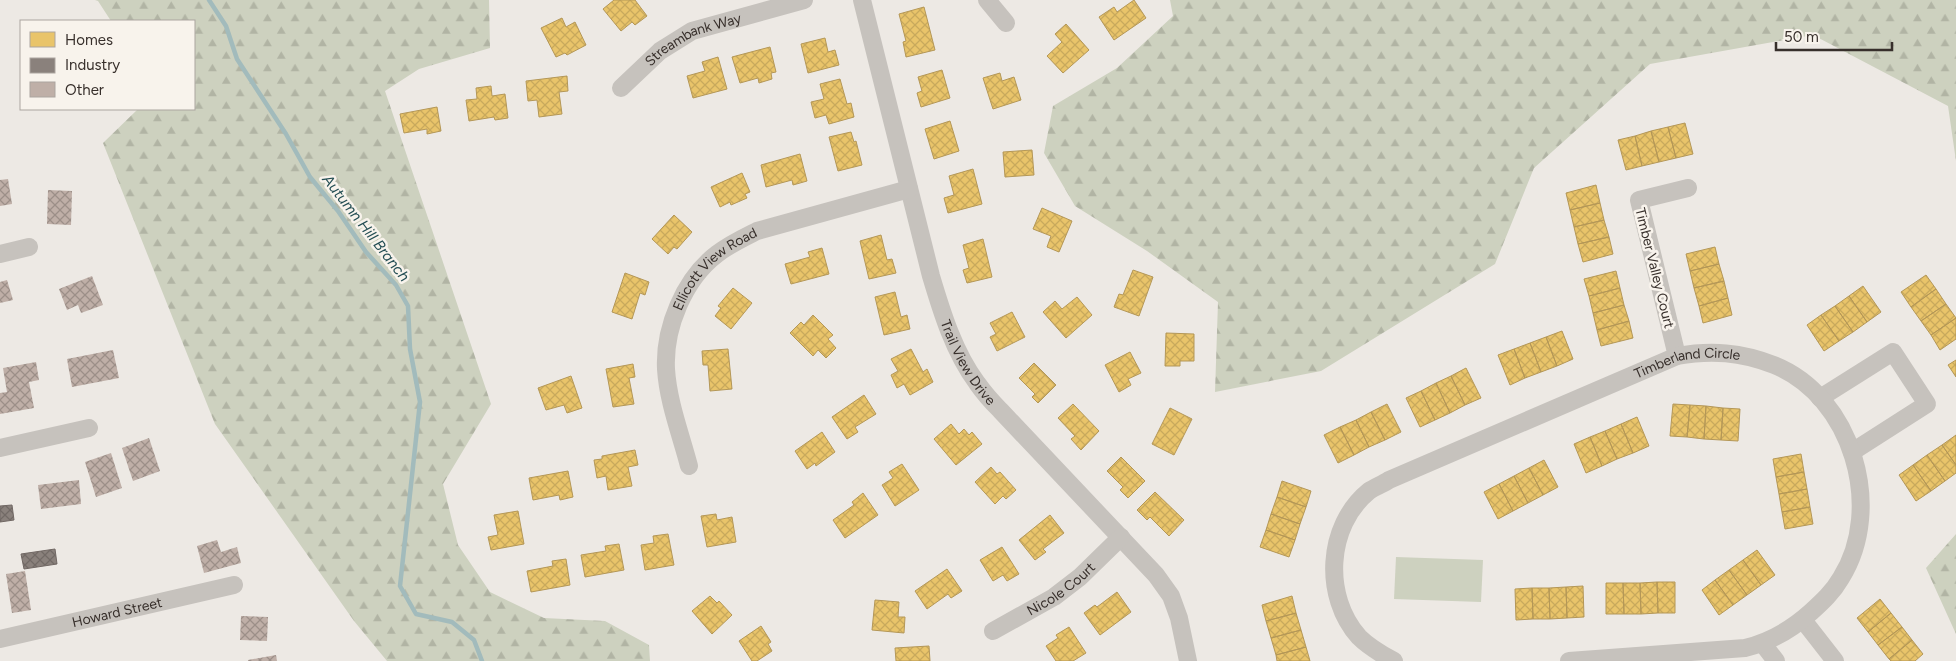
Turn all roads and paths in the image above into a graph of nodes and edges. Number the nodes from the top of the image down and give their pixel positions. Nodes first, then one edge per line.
1 (804, 0) edge
2 (862, 0) edge
3 (987, 0) edge
4 (1006, 23) dead end
5 (621, 88) dead end
6 (1688, 188) dead end
7 (909, 189) junction
8 (29, 247) dead end
9 (0, 254) edge
10 (1677, 356) junction
11 (1820, 398) junction
12 (89, 428) dead end
13 (0, 448) edge
14 (1852, 452) junction
15 (689, 466) dead end
16 (1121, 537) junction
17 (234, 585) dead end
18 (1802, 620) junction
19 (993, 631) dead end
20 (0, 639) edge
21 (1763, 644) junction
22 (1658, 658) edge
23 (1188, 661) edge
24 (1394, 661) edge
25 (1568, 661) edge
26 (1776, 661) edge
27 (1835, 661) edge

1 - 5 street, Streambank Way
2 - 7 street, Trail View Drive
3 - 4 street
6 - 10 street, Timber Valley Court
7 - 15 street, Ellicott View Road
7 - 16 street, Trail View Drive
8 - 9 street
10 - 11 street, Timberland Circle
10 - 24 street, Timberland Circle
11 - 14 street, Timberland Circle
11 - 14 street
12 - 13 street
14 - 18 street, Timberland Circle
16 - 19 street, Nicole Court
16 - 23 street, Trail View Drive
17 - 20 street, Howard Street
18 - 21 street, Timberland Circle
18 - 27 street
21 - 22 street, Timberland Circle
21 - 26 street
22 - 25 street, Timberland Circle

